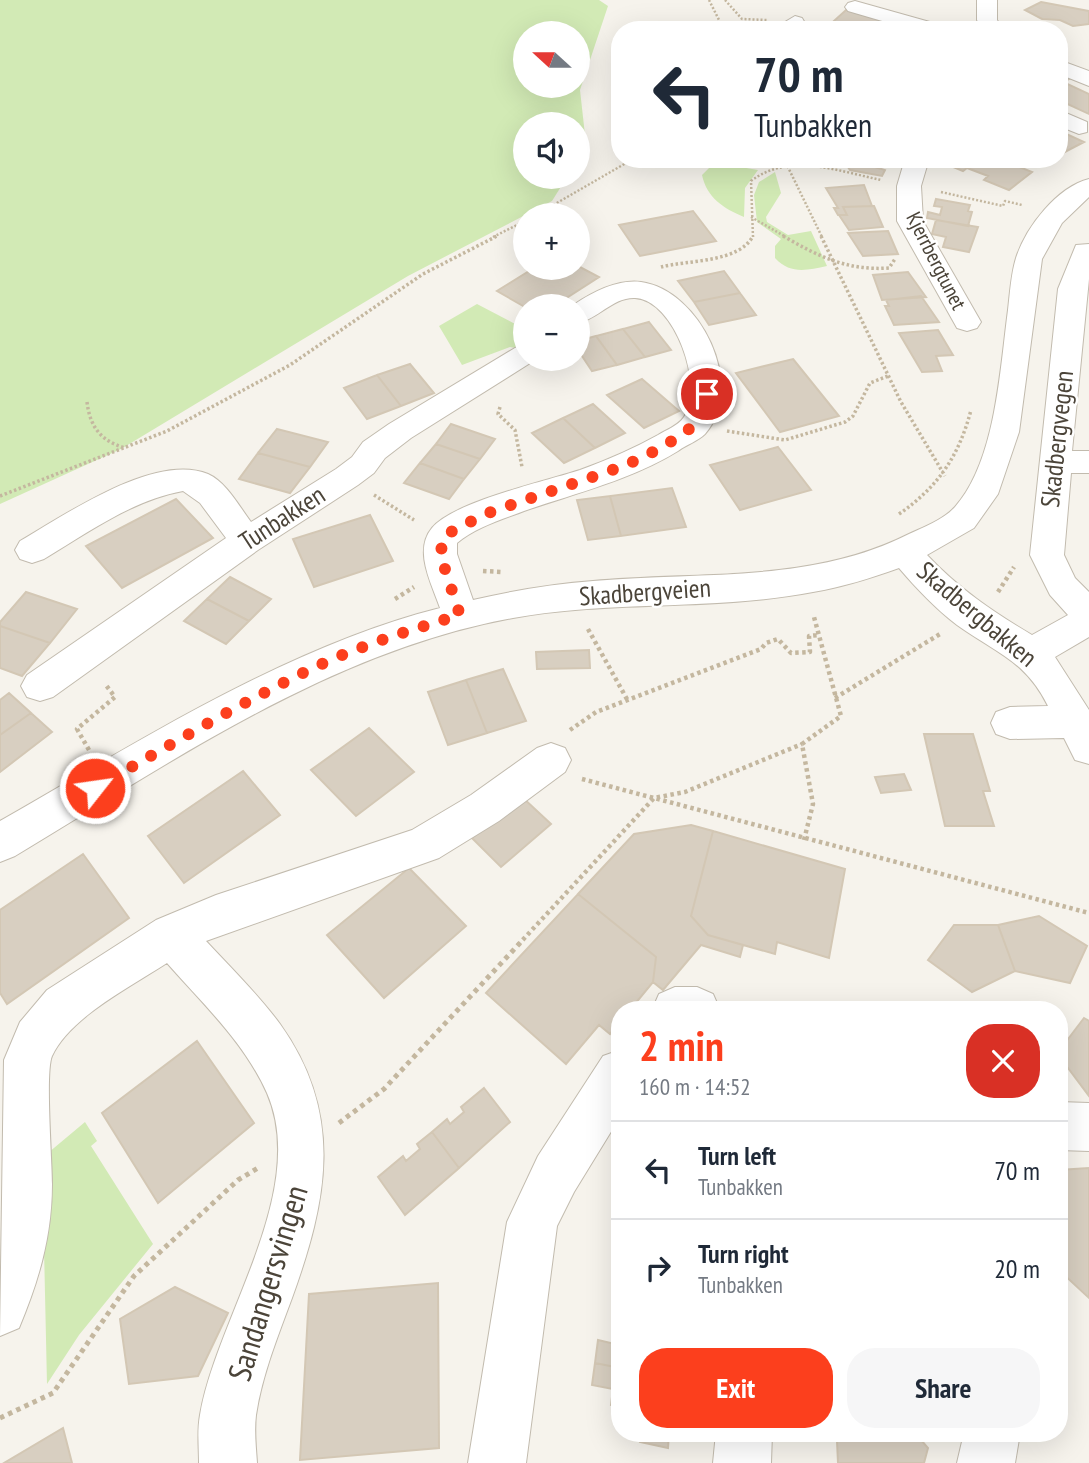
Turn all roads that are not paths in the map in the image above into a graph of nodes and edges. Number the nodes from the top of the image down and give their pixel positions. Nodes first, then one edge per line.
1 (987, 0) edge
2 (855, 7) dead end
3 (905, 21) edge
4 (988, 21) edge
5 (1068, 70) edge
6 (1089, 79) edge
7 (914, 168) edge
8 (1089, 186) edge
9 (1085, 251) dead end
10 (590, 309) edge
11 (967, 322) dead end
12 (513, 361) edge
13 (1054, 462) junction
14 (1089, 462) edge
15 (246, 541) junction
16 (32, 550) dead end
17 (906, 554) junction
18 (1089, 614) edge
19 (460, 615) junction
20 (1089, 620) edge
21 (1031, 653) junction
22 (40, 686) dead end
23 (1010, 723) dead end
24 (1083, 735) edge
25 (551, 760) road end
26 (0, 843) edge
27 (171, 935) junction
28 (611, 1087) edge
29 (1068, 1126) edge
30 (1089, 1127) edge
31 (0, 1309) edge
32 (743, 1442) edge
33 (990, 1442) edge
34 (228, 1463) edge
35 (497, 1463) edge
36 (742, 1463) edge
37 (986, 1463) edge

1 - 4 street
2 - 3 street
5 - 6 street
7 - 11 street, Kjerrbergtunet
8 - 17 street, Skadbergveien
9 - 13 street, Skadbergvegen
10 - 19 street
12 - 15 street, Tunbakken
13 - 14 street
13 - 18 street, Skadbergvegen
15 - 16 street
15 - 22 street, Tunbakken
17 - 19 street, Skadbergveien
17 - 21 street, Skadbergbakken
19 - 26 street, Skadbergveien
20 - 21 street
21 - 24 street, Skadbergbakken
23 - 24 street
25 - 27 street
27 - 31 street
27 - 34 street, Sandangersvingen
28 - 35 street
29 - 30 street
32 - 36 street
33 - 37 street

